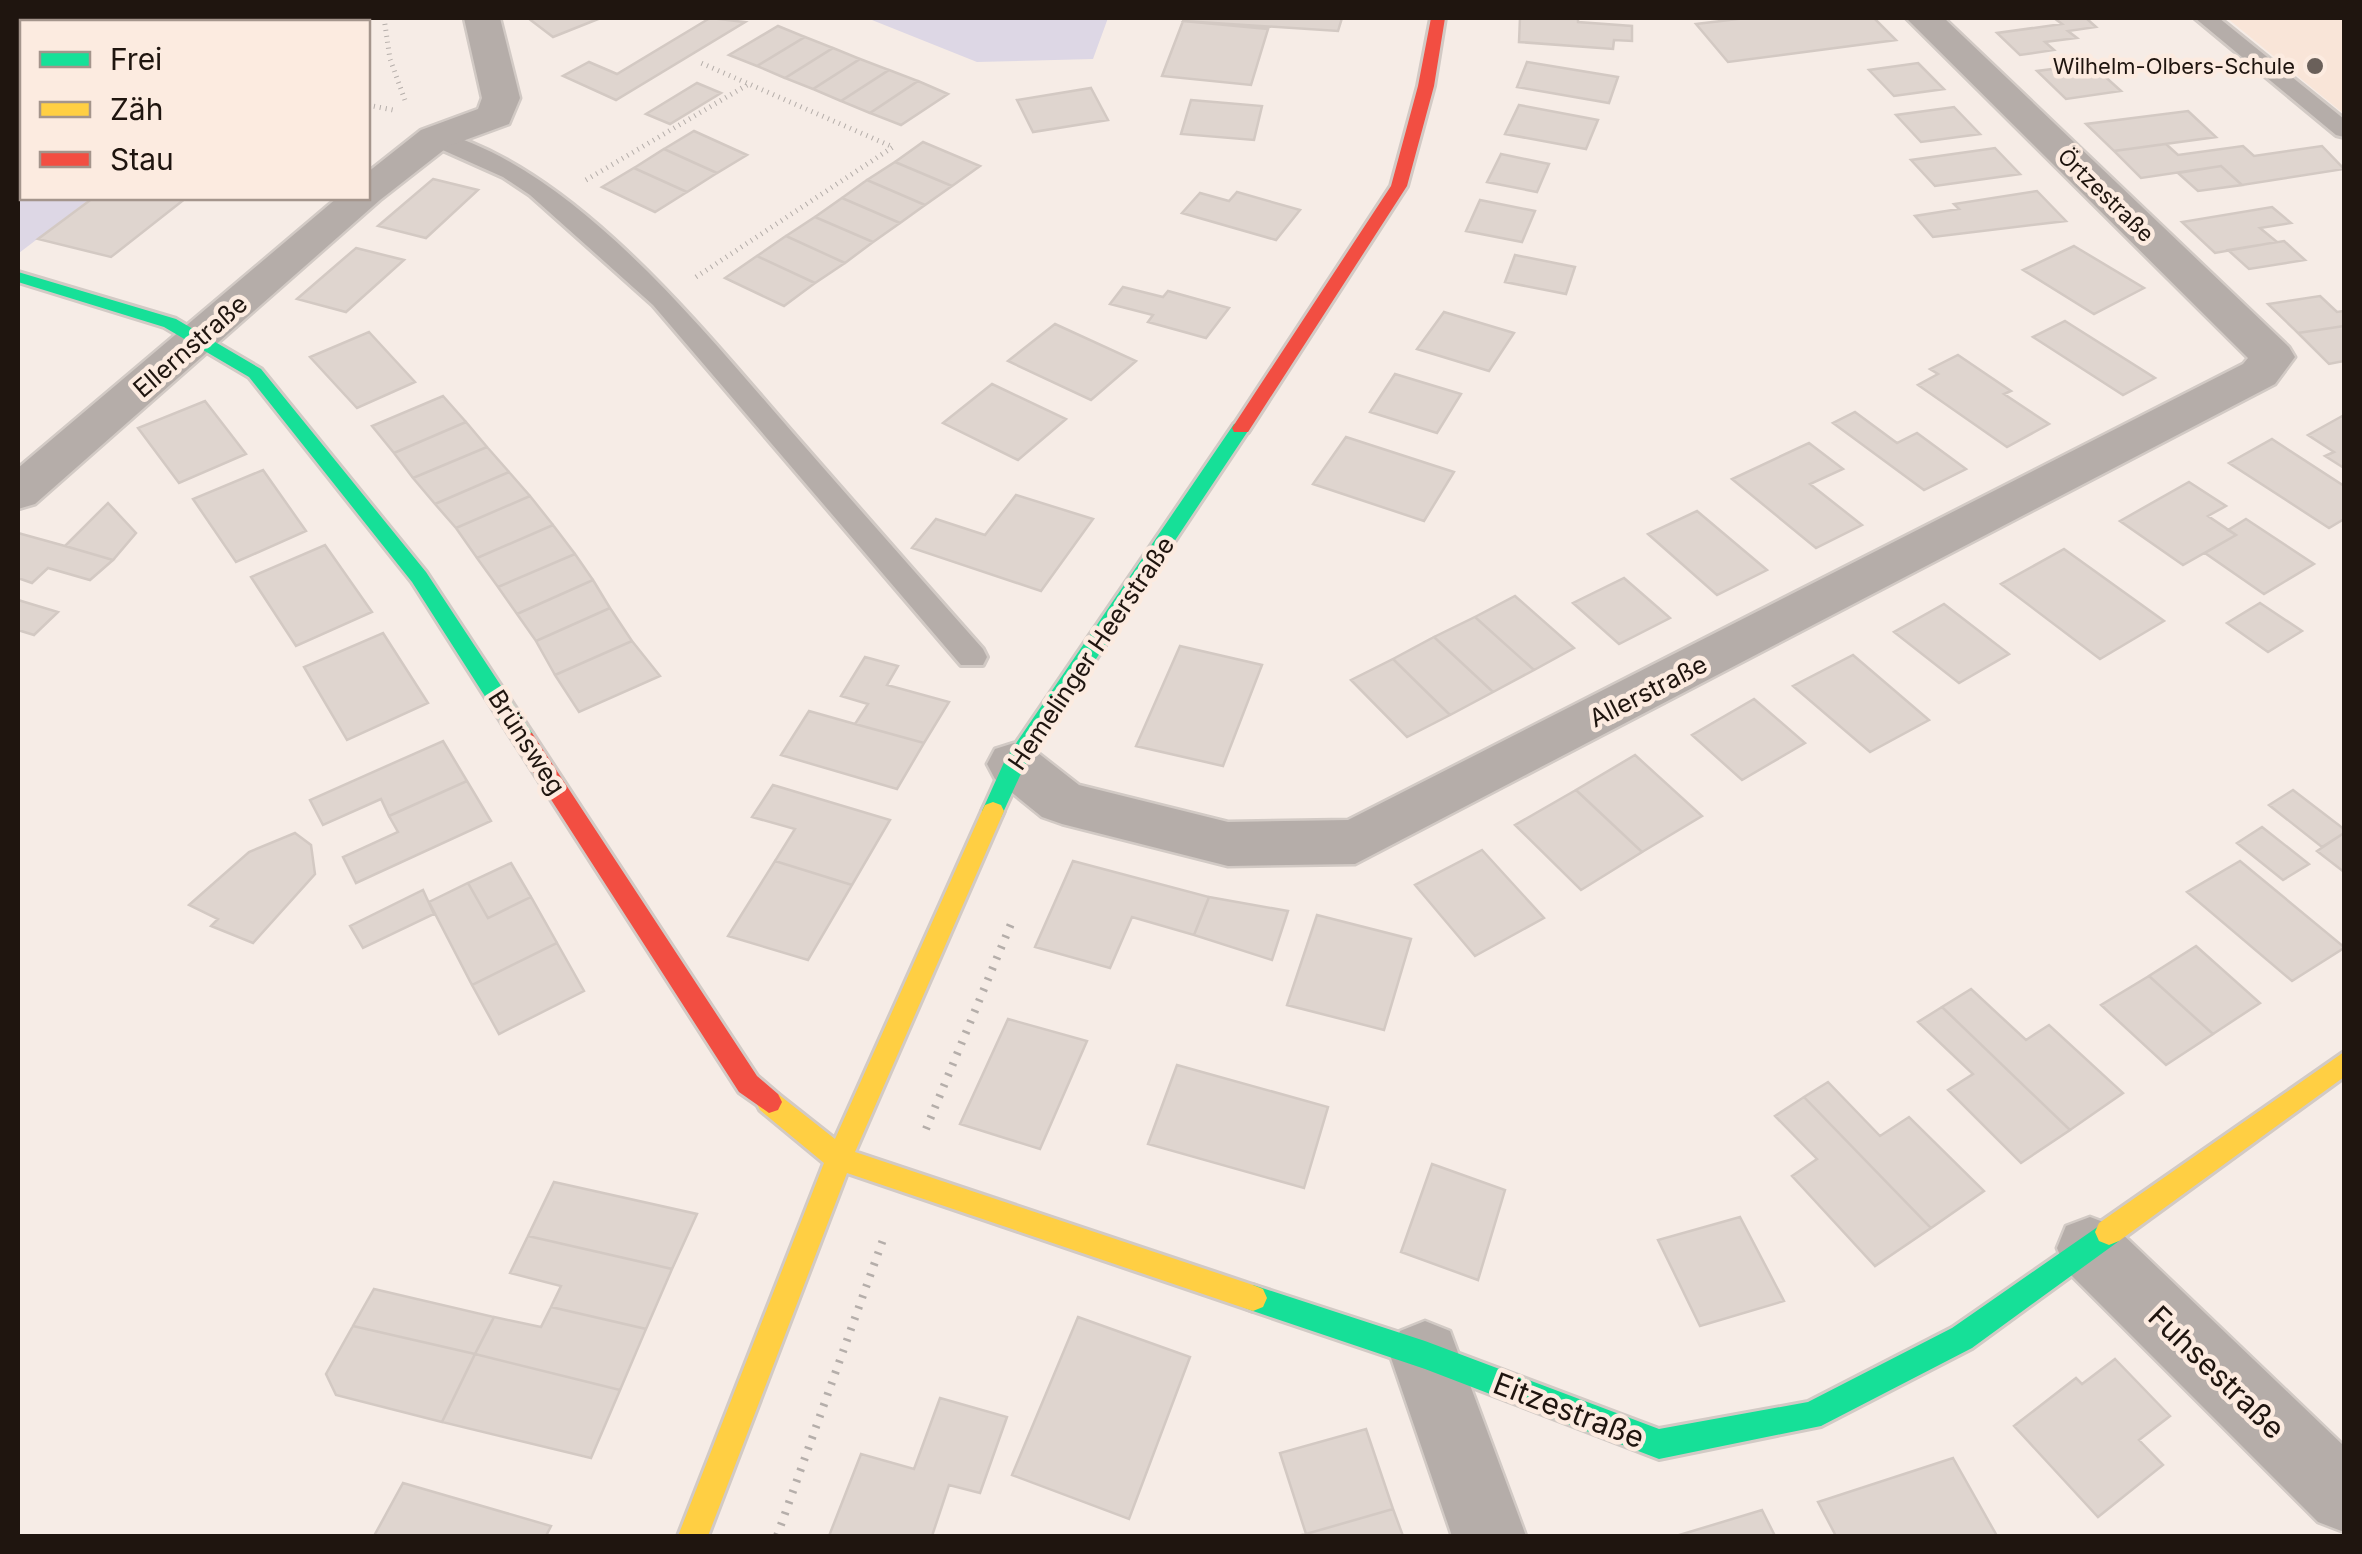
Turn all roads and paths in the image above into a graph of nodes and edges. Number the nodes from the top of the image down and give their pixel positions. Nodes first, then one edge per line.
1 (384, 18) edge
2 (482, 18) edge
3 (1438, 18) edge
4 (1924, 18) edge
5 (2206, 18) edge
6 (701, 63) dead end
7 (748, 84) junction
8 (370, 104) edge
9 (2344, 130) edge
10 (435, 138) junction
11 (370, 190) edge
12 (358, 200) edge
13 (551, 201) junction
14 (18, 277) edge
15 (662, 300) junction
16 (201, 337) junction
17 (2259, 374) joint
18 (18, 493) edge
19 (972, 657) dead end
20 (1014, 764) junction
21 (2344, 1063) edge
22 (838, 1159) junction
23 (904, 1180) junction
24 (2090, 1248) junction
25 (1424, 1355) junction
26 (2344, 1496) edge
27 (694, 1536) edge
28 (777, 1536) edge
29 (1489, 1536) edge

1 - 8 path
2 - 10 street
3 - 20 street, Hemelinger Heerstraße
4 - 17 street, Örtzestraße
5 - 9 lane
6 - 7 path
7 - 13 path
7 - 15 path
10 - 11 street
10 - 13 lane
12 - 16 street, Ellernstraße
13 - 15 lane
14 - 16 street, Brünsweg
15 - 19 lane
16 - 18 street, Ellernstraße
16 - 22 street, Brünsweg
17 - 20 street, Allerstraße
20 - 22 street, Hemelinger Heerstraße
21 - 24 street, Eitzestraße
22 - 23 street, Eitzestraße
22 - 27 street, Hemelinger Heerstraße
23 - 25 street, Eitzestraße
23 - 28 path
24 - 25 street, Eitzestraße
24 - 26 street, Fuhsestraße
25 - 29 street

